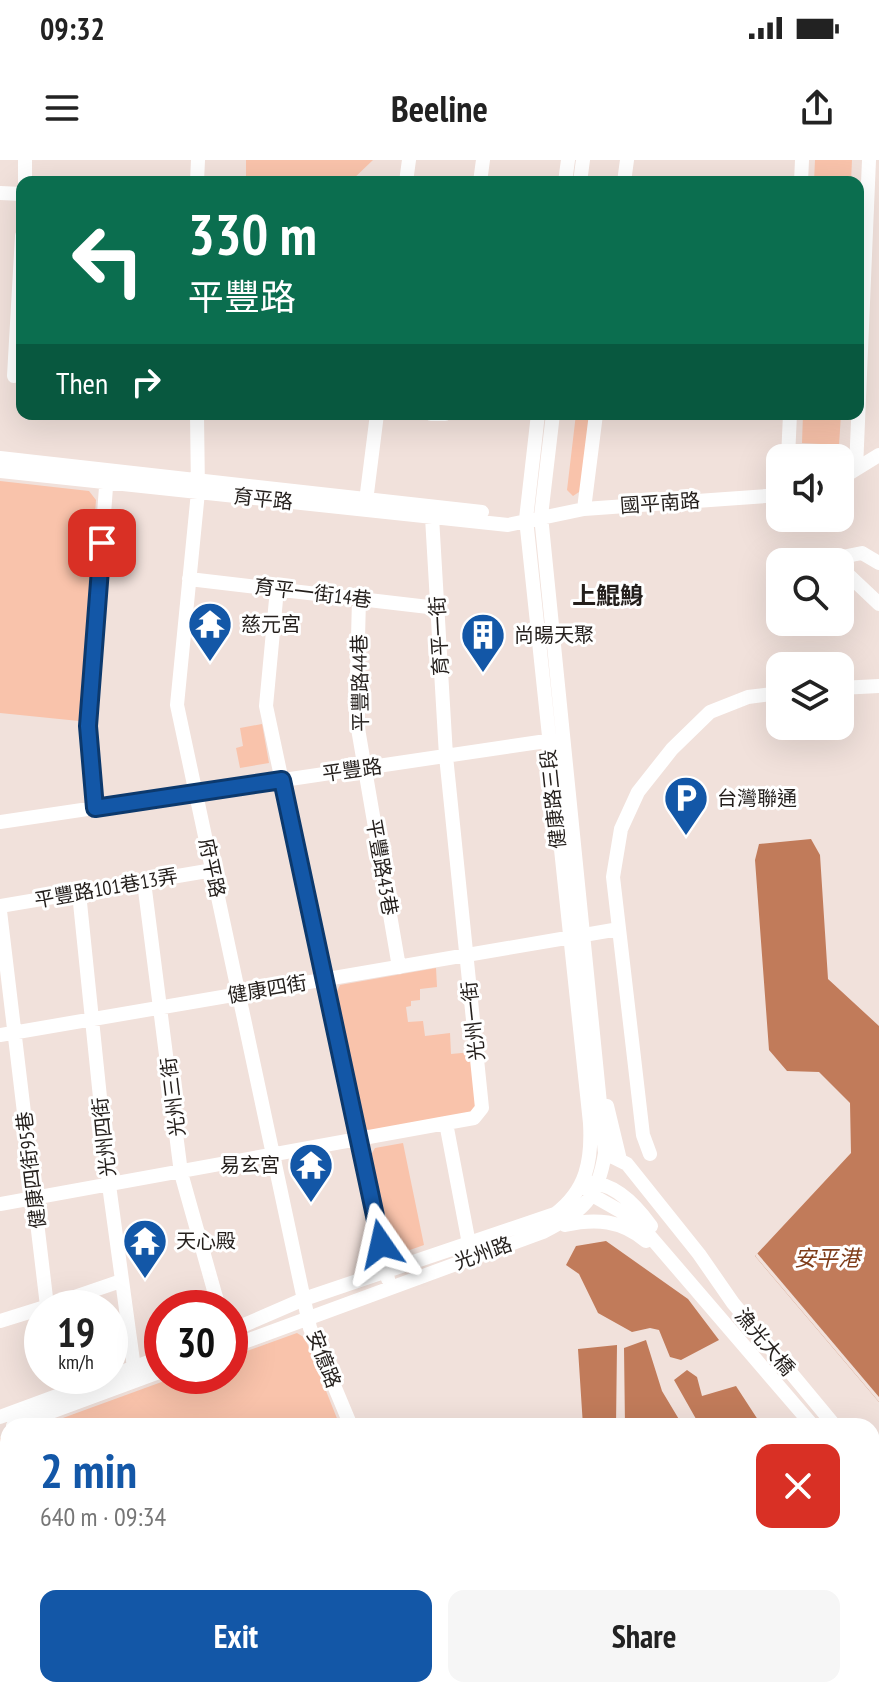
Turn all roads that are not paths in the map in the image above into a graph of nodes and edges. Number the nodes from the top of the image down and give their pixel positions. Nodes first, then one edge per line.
1 (869, 160) edge
2 (864, 279) edge
3 (16, 320) edge
4 (12, 376) edge
5 (197, 420) edge
6 (376, 420) edge
7 (538, 420) edge
8 (552, 420) edge
9 (595, 420) edge
10 (790, 420) edge
11 (858, 420) edge
12 (789, 444) edge
13 (879, 455) edge
14 (0, 458) edge
15 (856, 469) joint
16 (0, 471) edge
17 (107, 476) junction
18 (198, 486) junction
19 (766, 496) edge
20 (366, 504) junction
21 (584, 509) junction
22 (432, 517) junction
23 (534, 518) junction
24 (854, 556) edge
25 (879, 563) edge
26 (189, 579) junction
27 (854, 580) edge
28 (277, 589) junction
29 (359, 599) junction
30 (879, 604) edge
31 (437, 608) junction
32 (879, 686) edge
33 (854, 687) edge
34 (766, 695) edge
35 (554, 739) junction
36 (446, 756) junction
37 (365, 768) junction
38 (282, 780) junction
39 (196, 793) junction
40 (95, 808) junction
41 (0, 822) edge
42 (213, 870) junction
43 (144, 882) junction
44 (79, 893) junction
45 (0, 909) edge
46 (619, 929) junction
47 (575, 936) junction
48 (466, 955) junction
49 (399, 967) junction
50 (327, 979) junction
51 (239, 994) junction
52 (162, 1007) junction
53 (92, 1020) junction
54 (8, 1034) edge
55 (596, 1067) junction
56 (446, 1123) junction
57 (361, 1140) junction
58 (605, 1153) junction
59 (650, 1154) dead end
60 (274, 1157) junction
61 (620, 1160) junction
62 (181, 1173) junction
63 (109, 1185) junction
64 (591, 1187) junction
65 (34, 1198) junction
66 (0, 1204) edge
67 (543, 1232) junction
68 (468, 1242) junction
69 (471, 1258) junction
70 (386, 1270) junction
71 (683, 1273) junction
72 (121, 1281) junction
73 (390, 1287) junction
74 (42, 1290) edge
75 (94, 1290) edge
76 (214, 1290) edge
77 (304, 1299) junction
78 (24, 1313) edge
79 (310, 1316) junction
80 (0, 1321) edge
81 (248, 1323) edge
82 (248, 1338) edge
83 (144, 1369) edge
84 (144, 1373) edge
85 (136, 1374) junction
86 (0, 1417) edge
87 (31, 1418) edge
88 (348, 1418) edge
89 (357, 1418) edge
90 (806, 1418) edge
91 (828, 1418) edge

1 - 2 street
3 - 4 street
5 - 18 street, 府平路
6 - 20 street
7 - 23 street, 健康路三段
8 - 23 street, 健康路三段
9 - 21 street
10 - 12 street
11 - 15 street
13 - 15 street
14 - 17 street, 育平路
16 - 17 street, 育平路
17 - 18 street, 育平路
17 - 40 street
18 - 20 street, 育平路
18 - 26 street, 府平路
19 - 21 street, 國平南路
20 - 22 street, 育平路
20 - 23 street, 育平路
21 - 23 street, 國平南路
22 - 23 street, 育平路
22 - 31 street, 育平一街
23 - 35 street, 健康路三段
24 - 25 street
26 - 28 street, 育平一街14巷
26 - 39 street, 府平路
27 - 30 street
28 - 29 street, 育平一街14巷
28 - 38 street
29 - 31 street, 育平一街14巷
29 - 37 street, 平豐路44巷
31 - 36 street, 育平一街
32 - 33 street
34 - 46 street
35 - 36 street, 平豐路
35 - 47 street, 健康路三段
36 - 37 street, 平豐路
36 - 48 street, 光州一街
37 - 38 street, 平豐路
37 - 49 street, 平豐路43巷
38 - 39 street, 平豐路
38 - 50 street
39 - 40 street, 平豐路
39 - 42 street, 府平路
40 - 41 street, 平豐路
42 - 43 street, 平豐路101巷13弄
42 - 51 street, 府平路
43 - 44 street, 平豐路101巷13弄
43 - 52 street, 光州三街
44 - 45 street, 平豐路101巷13弄
44 - 53 street, 光州四街
45 - 54 street, 健康四街95巷
46 - 47 street, 健康四街
46 - 59 street
47 - 48 street, 健康四街
47 - 55 street, 健康路三段
47 - 64 street, 健康路三段
48 - 49 street, 健康四街
48 - 56 street, 光州一街
49 - 50 street, 健康四街
50 - 51 street, 健康四街
50 - 57 street
51 - 52 street, 健康四街
51 - 60 street, 府平路
52 - 53 street, 健康四街
52 - 62 street, 光州三街
53 - 54 street, 健康四街
53 - 63 street, 光州四街
54 - 65 street, 健康四街95巷
55 - 58 street, 健康路三段
55 - 61 street
56 - 57 street, 光州一街
56 - 68 street
57 - 60 street, 光州一街
57 - 70 street
58 - 61 street
58 - 64 street, 健康路三段
60 - 62 street, 光州一街
60 - 77 street, 府平路
61 - 91 street, 漁光大橋
62 - 63 street, 光州一街
62 - 76 street, 光州三街
63 - 65 street, 光州一街
63 - 72 street, 光州四街
64 - 67 street, 光州路
64 - 68 street, 光州路
64 - 71 street
65 - 66 street, 光州一街
65 - 74 street, 健康四街95巷
67 - 69 street, 光州路
67 - 71 street
68 - 69 street
68 - 70 street, 光州路
69 - 73 street, 光州路
70 - 73 street
70 - 77 street, 光州路
71 - 90 street, 漁光大橋
72 - 75 street
72 - 85 street, 光州四街
73 - 79 street, 光州路
77 - 79 street, 府平路
77 - 81 street, 光州路
78 - 80 street
79 - 82 street, 光州路
79 - 88 street, 安億路
79 - 89 street, 安億路
83 - 85 street
84 - 85 street
85 - 86 street
85 - 87 street

